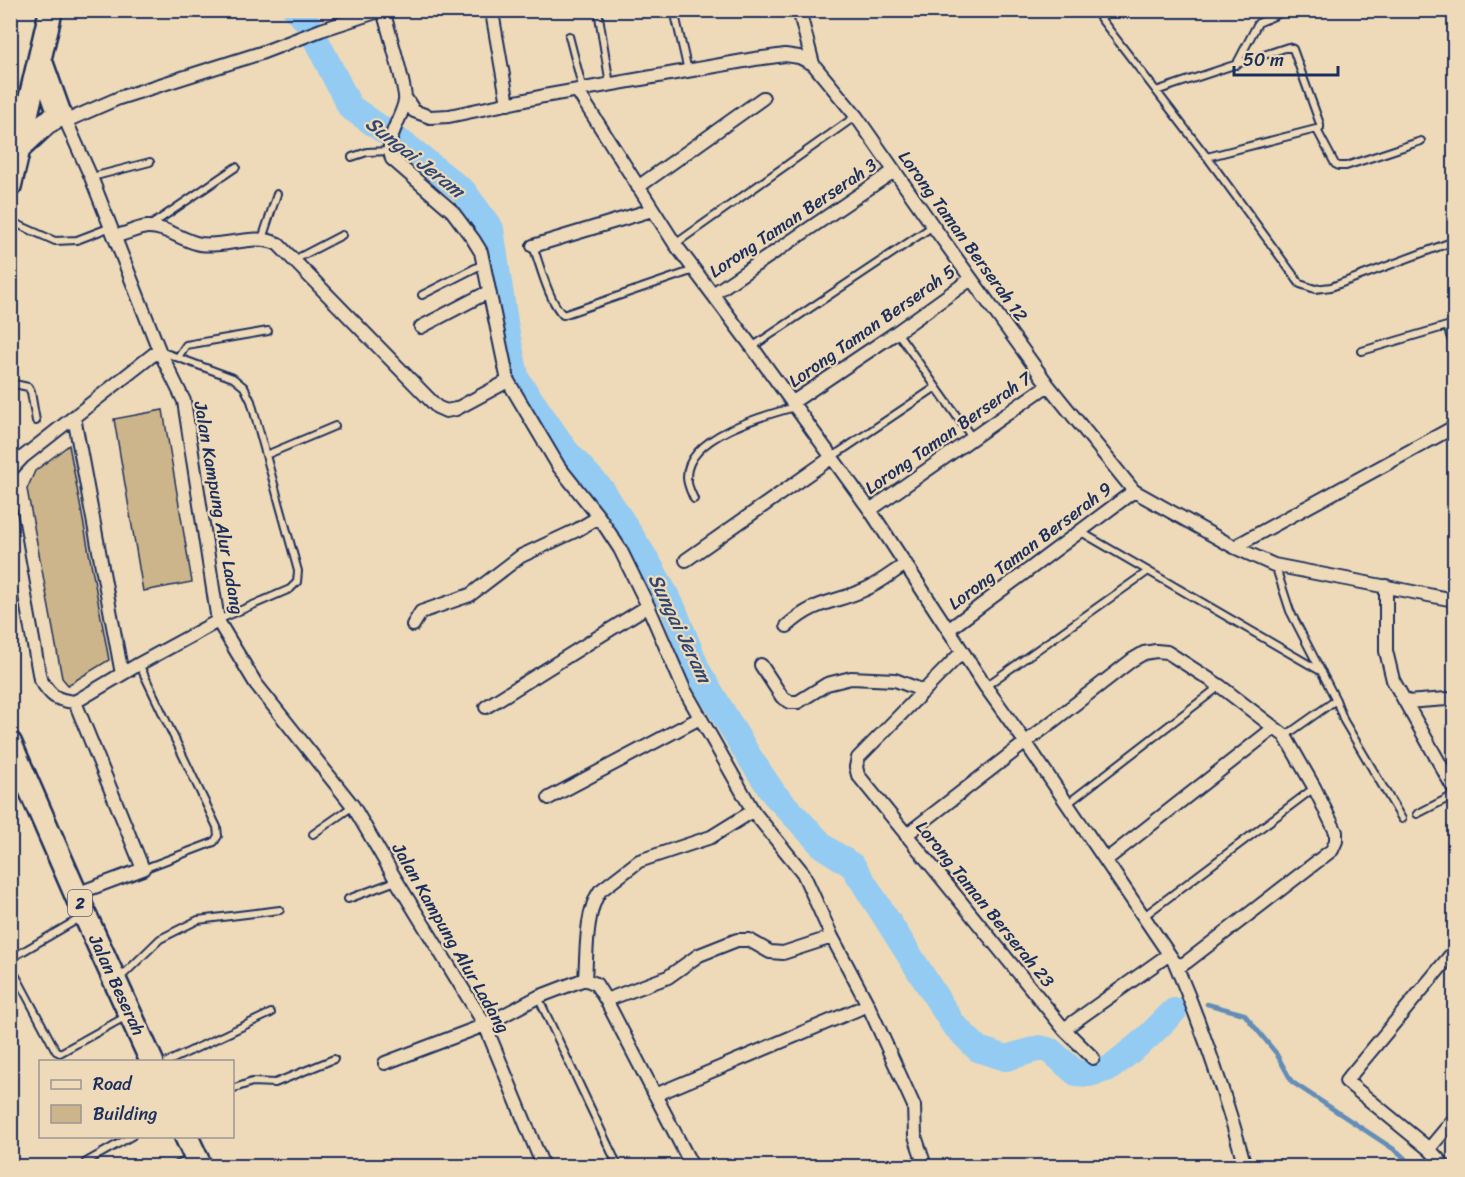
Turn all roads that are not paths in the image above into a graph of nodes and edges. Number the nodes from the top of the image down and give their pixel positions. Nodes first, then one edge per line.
1 (51, 10) edge
2 (383, 10) edge
3 (598, 10) edge
4 (674, 10) edge
5 (799, 10) edge
6 (1094, 10) edge
7 (1288, 10) edge
8 (493, 18) dead end
9 (569, 36) dead end
10 (40, 59) junction
11 (813, 64) junction
12 (1235, 65) junction
13 (688, 72) junction
14 (610, 86) junction
15 (580, 91) junction
16 (1156, 91) junction
17 (763, 98) dead end
18 (406, 99) junction
19 (508, 104) junction
20 (23, 109) edge
21 (856, 116) junction
22 (63, 118) junction
23 (1317, 130) junction
24 (1421, 141) dead end
25 (389, 147) junction
26 (352, 157) dead end
27 (1207, 157) junction
28 (150, 162) dead end
29 (14, 164) edge
30 (236, 167) dead end
31 (894, 171) junction
32 (91, 177) junction
33 (638, 188) junction
34 (278, 194) dead end
35 (652, 210) junction
36 (10, 221) edge
37 (933, 226) junction
38 (148, 227) junction
39 (114, 232) junction
40 (342, 235) dead end
41 (262, 238) junction
42 (1455, 241) edge
43 (675, 244) junction
44 (533, 246) joint
45 (294, 260) junction
46 (483, 264) junction
47 (695, 270) junction
48 (971, 279) junction
49 (488, 292) junction
50 (713, 294) junction
51 (422, 295) dead end
52 (1455, 322) edge
53 (1447, 326) junction
54 (421, 327) dead end
55 (268, 331) dead end
56 (897, 332) junction
57 (752, 347) junction
58 (1455, 348) edge
59 (159, 350) junction
60 (1362, 351) dead end
61 (178, 357) junction
62 (508, 381) junction
63 (10, 383) edge
64 (1048, 385) junction
65 (936, 387) junction
66 (794, 405) junction
67 (74, 417) junction
68 (36, 421) dead end
69 (335, 426) dead end
70 (1455, 426) edge
71 (973, 439) junction
72 (266, 455) junction
73 (831, 458) junction
74 (10, 471) edge
75 (1134, 491) junction
76 (694, 499) dead end
77 (870, 510) junction
78 (10, 512) edge
79 (599, 517) junction
80 (1081, 532) junction
81 (1234, 546) junction
82 (687, 560) dead end
83 (906, 564) junction
84 (1274, 565) junction
85 (1147, 572) junction
86 (1386, 586) junction
87 (1455, 600) edge
88 (648, 606) junction
89 (218, 621) junction
90 (413, 626) dead end
91 (787, 626) dead end
92 (948, 630) junction
93 (962, 652) junction
94 (139, 664) junction
95 (761, 665) dead end
96 (1322, 673) junction
97 (122, 674) junction
98 (985, 686) junction
99 (1220, 686) junction
100 (924, 691) junction
101 (1336, 700) junction
102 (1455, 701) edge
103 (75, 702) junction
104 (1406, 702) junction
105 (486, 707) dead end
106 (700, 718) junction
107 (1274, 728) junction
108 (1285, 736) junction
109 (10, 743) edge
110 (1026, 743) junction
111 (15, 768) edge
112 (1314, 787) junction
113 (1455, 789) edge
114 (1455, 795) edge
115 (549, 798) dead end
116 (1067, 804) junction
117 (353, 806) junction
118 (753, 811) junction
119 (1417, 814) dead end
120 (1402, 819) dead end
121 (314, 834) dead end
122 (906, 835) junction
123 (1106, 860) junction
124 (142, 869) junction
125 (396, 880) junction
126 (76, 894) junction
127 (348, 899) dead end
128 (280, 910) dead end
129 (85, 915) junction
130 (1144, 916) junction
131 (832, 937) junction
132 (1455, 951) edge
133 (10, 959) edge
134 (1172, 959) junction
135 (10, 976) edge
136 (585, 979) junction
137 (116, 982) junction
138 (538, 998) junction
139 (606, 1000) junction
140 (868, 1005) junction
141 (131, 1013) junction
142 (271, 1013) dead end
143 (485, 1025) junction
144 (1064, 1029) junction
145 (1093, 1058) dead end
146 (334, 1059) dead end
147 (151, 1060) edge
148 (170, 1060) edge
149 (385, 1063) dead end
150 (234, 1088) edge
151 (655, 1095) junction
152 (1455, 1119) edge
153 (130, 1138) edge
154 (1429, 1149) junction
155 (194, 1153) edge
156 (923, 1162) edge
157 (88, 1167) edge
158 (175, 1167) edge
159 (543, 1167) edge
160 (618, 1167) edge
161 (692, 1167) edge
162 (908, 1167) edge
163 (1245, 1167) edge
164 (1445, 1167) edge

1 - 10 highway
2 - 18 street
2 - 22 street
3 - 14 lane
4 - 13 lane
5 - 11 street
6 - 16 lane
7 - 12 lane
8 - 19 street
9 - 15 lane
10 - 20 highway
10 - 22 highway
11 - 13 street
11 - 21 street, Lorong Taman Berserah 12
12 - 16 lane
12 - 23 lane
13 - 14 street
14 - 15 street
15 - 19 street
15 - 33 street
16 - 27 lane
17 - 33 street
18 - 19 street
18 - 25 street
20 - 22 street, Jalan Kampung Alur Ladang
20 - 29 highway
21 - 31 street, Lorong Taman Berserah 12
21 - 43 lane
22 - 29 highway
22 - 32 street, Jalan Kampung Alur Ladang
23 - 24 lane
23 - 27 lane
25 - 26 lane
25 - 46 street
27 - 42 lane
28 - 32 lane
30 - 38 lane
31 - 37 street, Lorong Taman Berserah 12
31 - 50 street, Lorong Taman Berserah 3
32 - 39 street, Jalan Kampung Alur Ladang
33 - 35 street
34 - 41 lane
35 - 43 street
35 - 44 street
36 - 39 lane
37 - 48 street, Lorong Taman Berserah 12
37 - 57 lane
38 - 39 street
38 - 41 street
39 - 59 street, Jalan Kampung Alur Ladang
40 - 45 lane
41 - 45 street
43 - 47 street
44 - 47 lane
45 - 62 street
46 - 49 street
46 - 51 lane
47 - 50 street
48 - 56 street, Lorong Taman Berserah 5
48 - 64 street, Lorong Taman Berserah 12
49 - 54 street
49 - 62 street
50 - 57 street
52 - 53 lane
53 - 58 lane
53 - 60 lane
55 - 61 lane
56 - 65 lane
56 - 66 street, Lorong Taman Berserah 5
57 - 66 street
59 - 61 lane
59 - 67 street
59 - 89 street, Jalan Kampung Alur Ladang
61 - 72 lane
62 - 79 street
63 - 68 lane
64 - 71 street, Lorong Taman Berserah 7
64 - 75 street, Lorong Taman Berserah 12
65 - 71 lane
65 - 73 lane
66 - 73 street
66 - 76 lane
67 - 74 street
67 - 97 street
69 - 72 lane
70 - 81 street
71 - 77 street, Lorong Taman Berserah 7
72 - 89 lane
73 - 77 street
73 - 82 street
75 - 80 street, Lorong Taman Berserah 9
75 - 81 street, Lorong Taman Berserah 12
77 - 83 street
78 - 103 street
79 - 88 street
79 - 90 street
80 - 85 lane
80 - 92 street, Lorong Taman Berserah 9
81 - 84 street, Lorong Taman Berserah 12
83 - 91 street
83 - 92 street
84 - 86 street, Lorong Taman Berserah 12
84 - 96 lane
85 - 96 lane
85 - 98 lane
86 - 87 street, Lorong Taman Berserah 12
86 - 104 street
88 - 105 street
88 - 106 street
89 - 94 street
89 - 117 street, Jalan Kampung Alur Ladang
92 - 93 street
93 - 98 street
93 - 100 street
94 - 97 street
94 - 124 lane
95 - 100 street
96 - 101 lane
97 - 103 street
98 - 110 street
99 - 107 street
99 - 110 street
99 - 116 lane
100 - 122 street, Lorong Taman Berserah 23
101 - 108 lane
101 - 120 lane
102 - 104 street
103 - 124 street
104 - 113 street
106 - 115 street
106 - 118 street
107 - 108 street
107 - 123 street
108 - 112 street
109 - 111 highway, Jalan Beserah / 2
110 - 116 street
110 - 122 street
111 - 126 highway, Jalan Beserah / 2
112 - 130 lane
112 - 134 street
114 - 119 lane
116 - 123 street
117 - 121 lane
117 - 125 street, Jalan Kampung Alur Ladang
118 - 131 street
118 - 136 street
122 - 144 street, Lorong Taman Berserah 23
123 - 130 street
124 - 126 street
125 - 127 lane
125 - 143 street, Jalan Kampung Alur Ladang
126 - 129 highway, Jalan Beserah / 2
128 - 137 lane
129 - 133 lane
129 - 137 highway, Jalan Beserah / 2
130 - 134 street
131 - 139 street
131 - 140 street
132 - 154 street
134 - 144 street
134 - 163 street
135 - 141 lane
136 - 138 street
136 - 139 street
137 - 141 highway, Jalan Beserah / 2
138 - 143 street
138 - 160 lane
139 - 151 street
140 - 151 street
140 - 156 street
141 - 147 highway, Jalan Beserah / 2
142 - 148 lane
143 - 149 street
143 - 159 street, Jalan Kampung Alur Ladang
144 - 145 street, Lorong Taman Berserah 23
146 - 150 lane
151 - 161 street
152 - 154 street
153 - 157 lane
154 - 164 street
155 - 158 lane
156 - 162 lane

